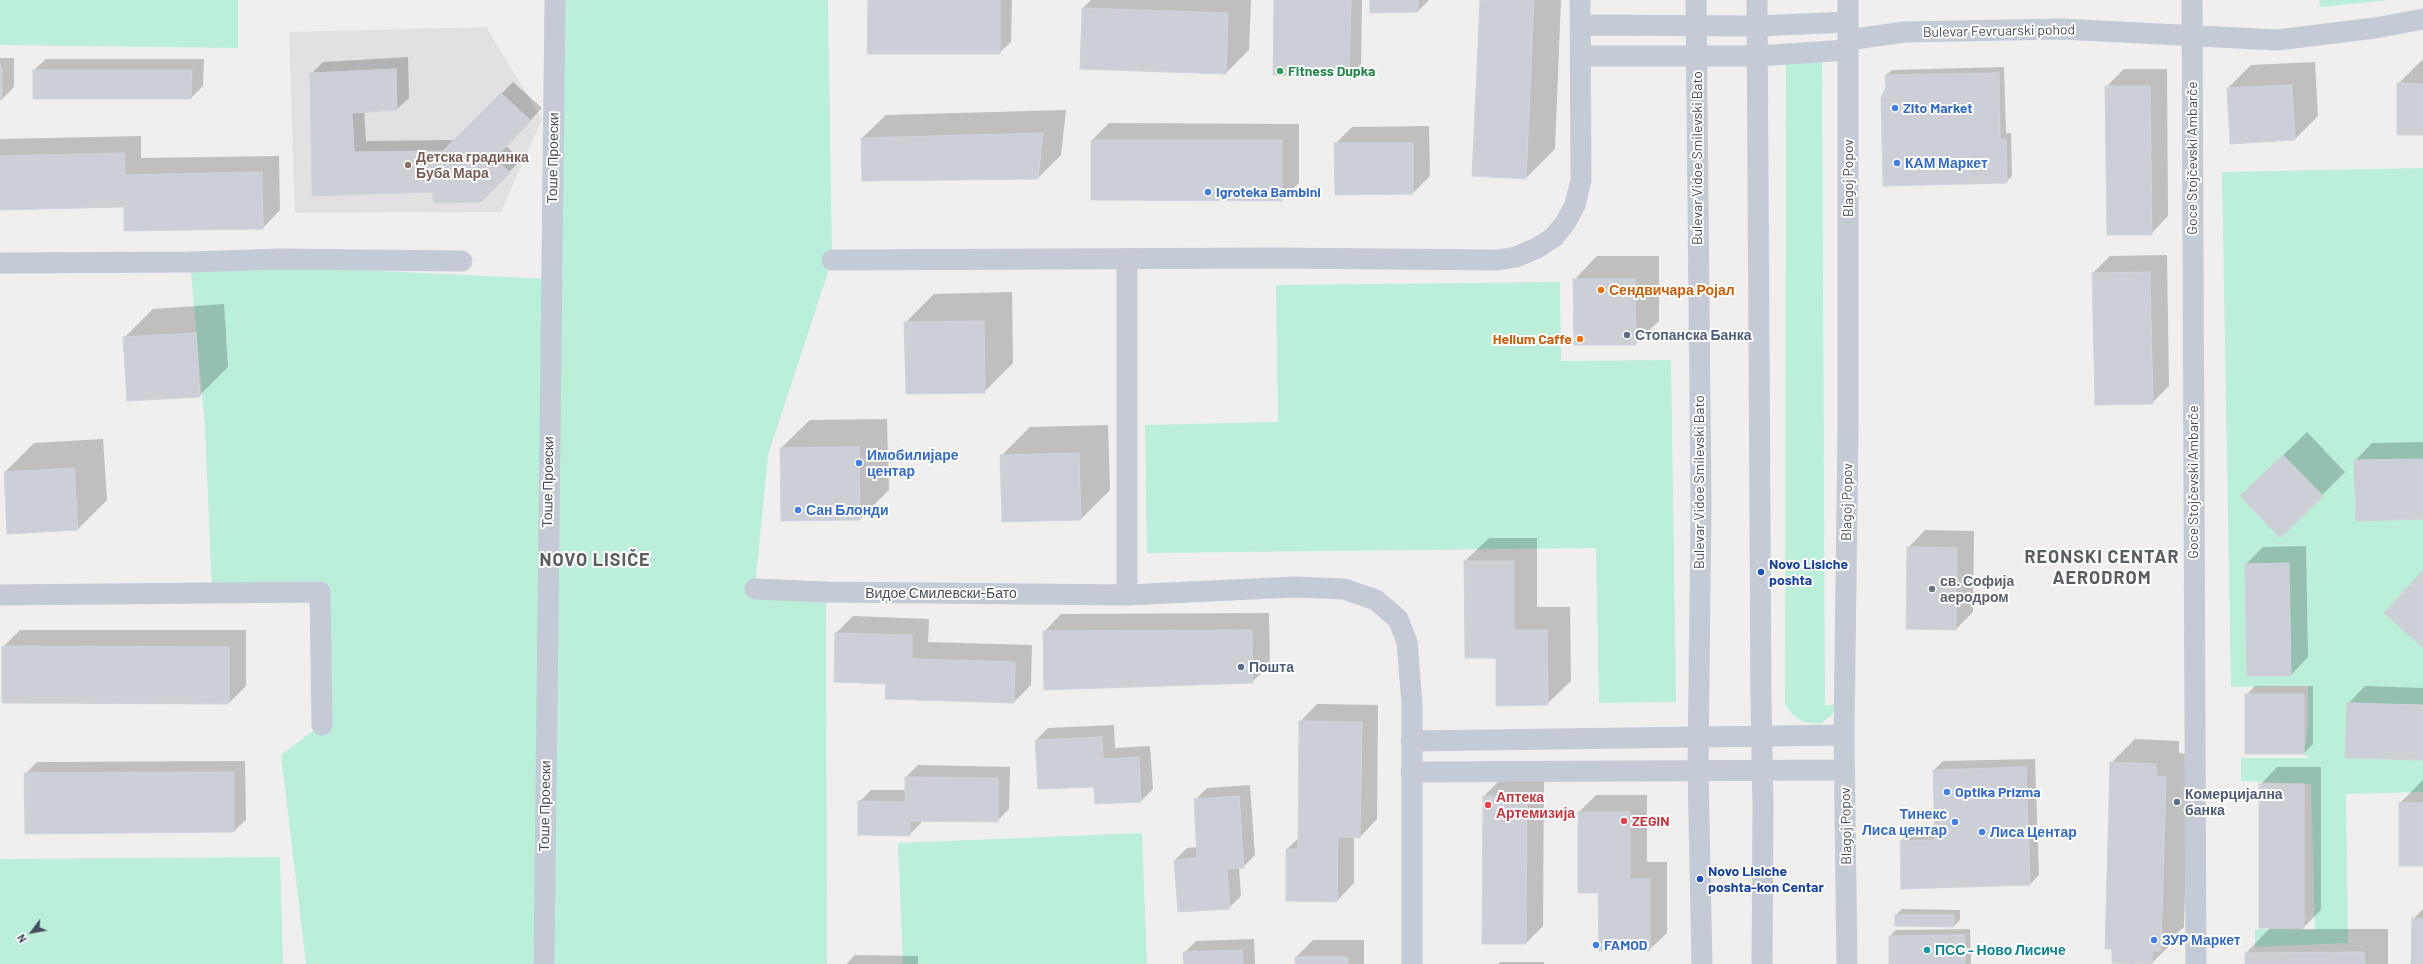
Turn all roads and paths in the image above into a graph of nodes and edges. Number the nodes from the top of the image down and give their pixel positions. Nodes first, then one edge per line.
1 (555, 0) edge
2 (1580, 0) edge
3 (1696, 0) edge
4 (1758, 0) edge
5 (1848, 0) edge
6 (2192, 0) edge
7 (2423, 19) edge
8 (1580, 26) junction
9 (1696, 26) junction
10 (1758, 26) junction
11 (2191, 35) junction
12 (1848, 37) junction
13 (1580, 56) junction
14 (1697, 56) junction
15 (1758, 56) junction
16 (1127, 259) junction
17 (832, 260) dead end
18 (462, 261) dead end
19 (0, 263) edge
20 (755, 589) dead end
21 (0, 595) edge
22 (1127, 595) junction
23 (322, 725) dead end
24 (1844, 735) junction
25 (1762, 736) junction
26 (1698, 737) junction
27 (1412, 741) junction
28 (1698, 770) junction
29 (1763, 770) junction
30 (1845, 770) junction
31 (1411, 772) junction
32 (544, 964) edge
33 (1412, 964) edge
34 (1702, 964) edge
35 (1762, 964) edge
36 (1847, 964) edge
37 (2196, 964) edge

1 - 32 street, Тоше Проески
2 - 8 street
3 - 9 street, Bulevar Vidoe Smilevski Bato
4 - 10 street
5 - 12 street
6 - 11 street, Goce Stojčevski Ambarče
7 - 11 street, Bulevar Fevruarski pohod
8 - 9 street
8 - 13 street
9 - 10 street
9 - 14 street, Bulevar Vidoe Smilevski Bato
10 - 12 street
10 - 15 street
11 - 12 street, Bulevar Fevruarski pohod
11 - 37 street, Goce Stojčevski Ambarče
12 - 15 street
12 - 24 street, Blagoj Popov
13 - 14 street
13 - 16 street
14 - 15 street
14 - 26 street, Bulevar Vidoe Smilevski Bato
15 - 25 street
16 - 17 street
16 - 22 street
18 - 19 street
20 - 22 street, Видое Смилевски-Бато
21 - 23 street
22 - 27 street, Видое Смилевски-Бато
24 - 25 street
24 - 30 street, Blagoj Popov
25 - 26 street
25 - 29 street
26 - 27 street
26 - 28 street, Bulevar Vidoe Smilevski Bato
27 - 31 street, Видое Смилевски-Бато
28 - 29 street
28 - 31 street
28 - 34 street, Bulevar Vidoe Smilevski Bato
29 - 30 street
29 - 35 street
30 - 36 street, Blagoj Popov
31 - 33 street, Видое Смилевски-Бато

